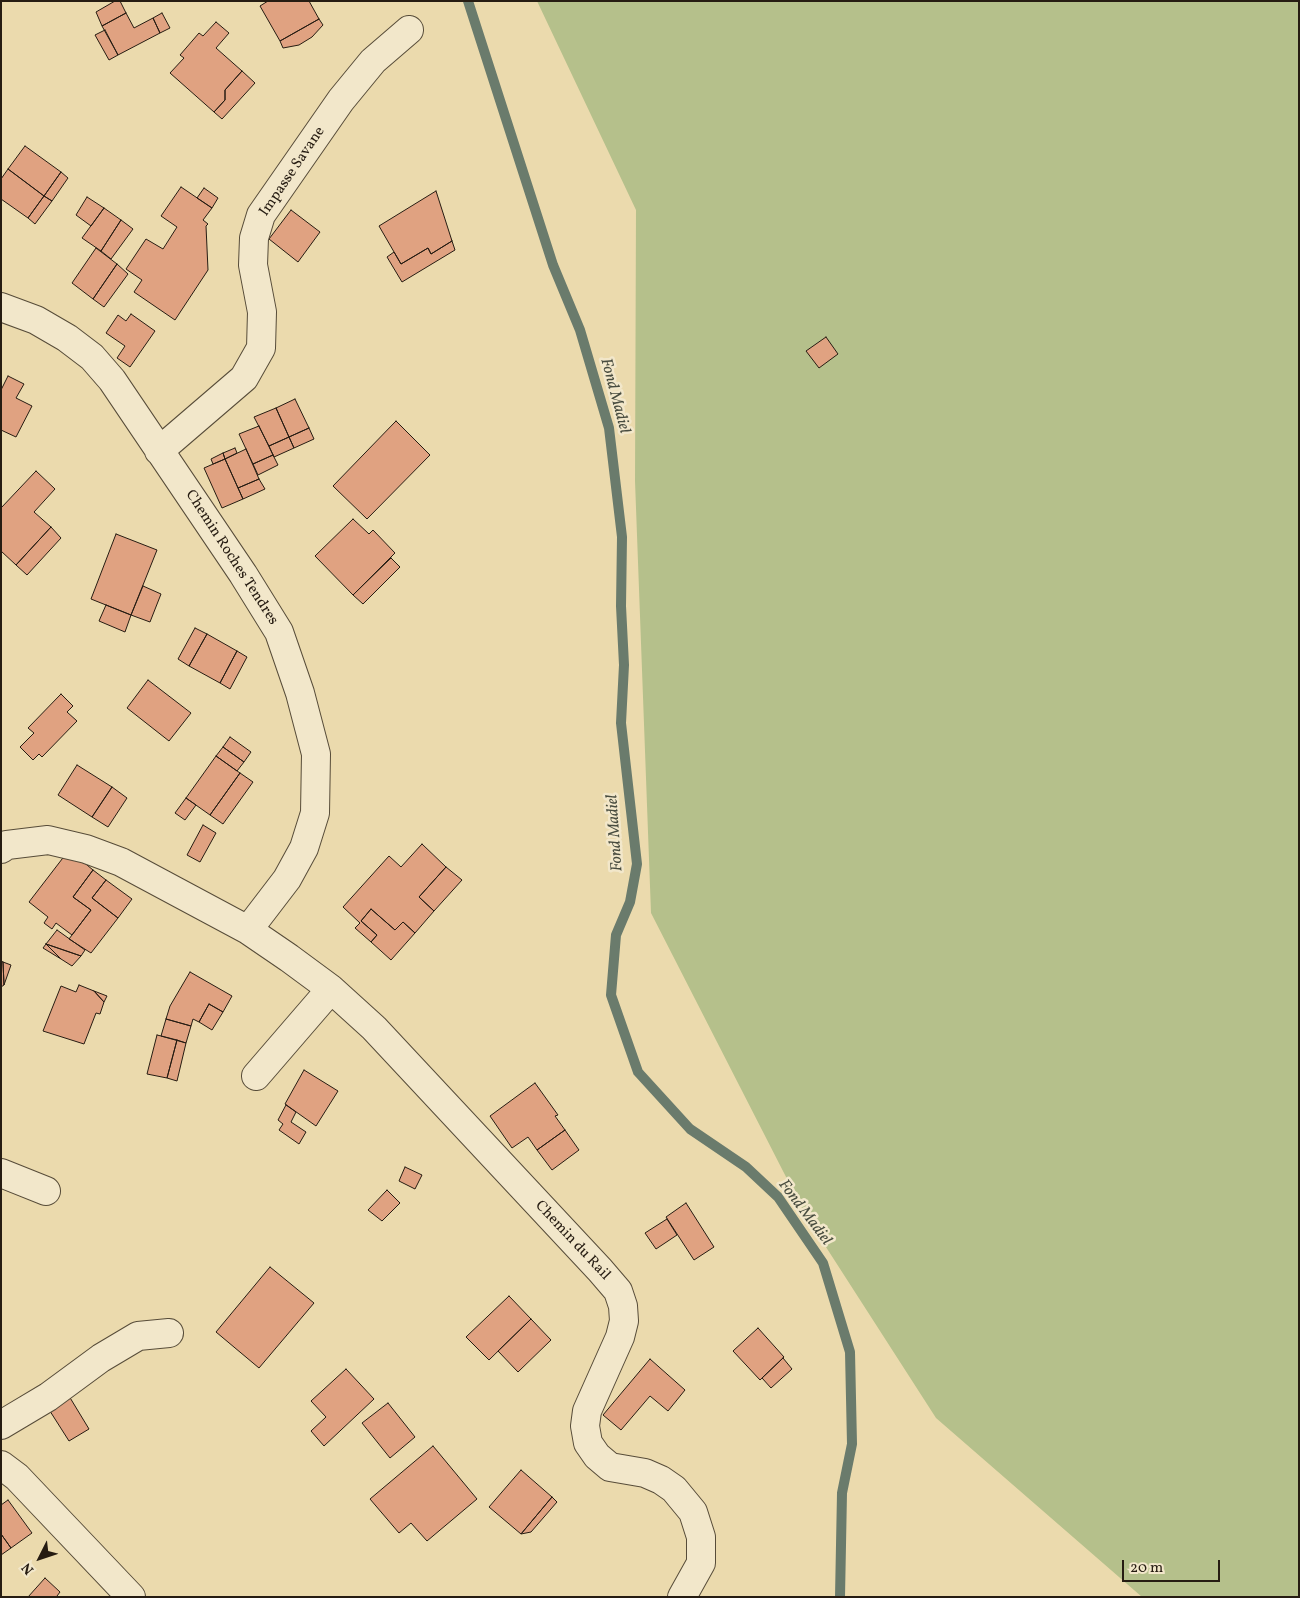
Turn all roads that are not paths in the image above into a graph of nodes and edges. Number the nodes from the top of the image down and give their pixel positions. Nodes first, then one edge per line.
1 (409, 30) dead end
2 (1, 307) edge
3 (159, 451) junction
4 (1, 849) edge
5 (248, 930) junction
6 (331, 989) junction
7 (256, 1076) dead end
8 (1, 1173) edge
9 (46, 1191) dead end
10 (169, 1333) dead end
11 (1, 1425) edge
12 (1, 1464) edge
13 (131, 1597) edge
14 (682, 1597) edge

1 - 3 street, Impasse Savane
2 - 3 street, Chemin Roches Tendres
3 - 5 street, Chemin Roches Tendres
4 - 5 street
5 - 6 street, Chemin du Rail
6 - 7 street
6 - 14 street, Chemin du Rail
8 - 9 street
10 - 11 street
12 - 13 street

